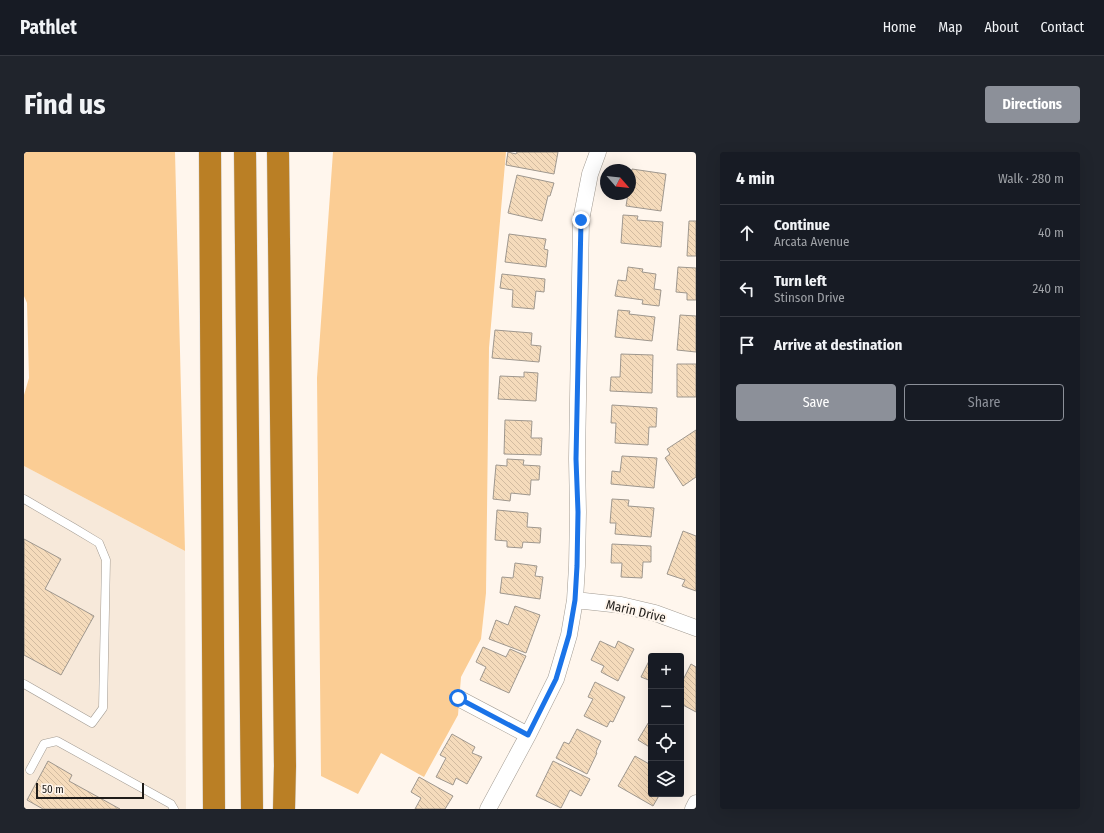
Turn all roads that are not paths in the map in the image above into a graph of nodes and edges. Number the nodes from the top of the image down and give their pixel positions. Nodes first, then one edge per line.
1 (210, 152) edge
2 (245, 152) edge
3 (278, 152) edge
4 (292, 152) edge
5 (598, 152) edge
6 (279, 244) junction
7 (24, 500) edge
8 (575, 600) junction
9 (696, 628) edge
10 (24, 684) edge
11 (458, 698) dead end
12 (528, 735) junction
13 (285, 766) junction
14 (30, 770) dead end
15 (696, 803) edge
16 (174, 809) edge
17 (214, 809) edge
18 (252, 809) edge
19 (284, 809) edge
20 (288, 809) edge
21 (488, 809) edge
22 (693, 809) edge

1 - 17 highway
2 - 18 highway
3 - 6 highway
4 - 6 highway
5 - 8 street
6 - 13 highway
7 - 10 lane
8 - 9 street, Marin Drive
8 - 12 street
11 - 12 street
12 - 21 street
13 - 19 highway
13 - 20 highway
14 - 16 lane
15 - 22 street

